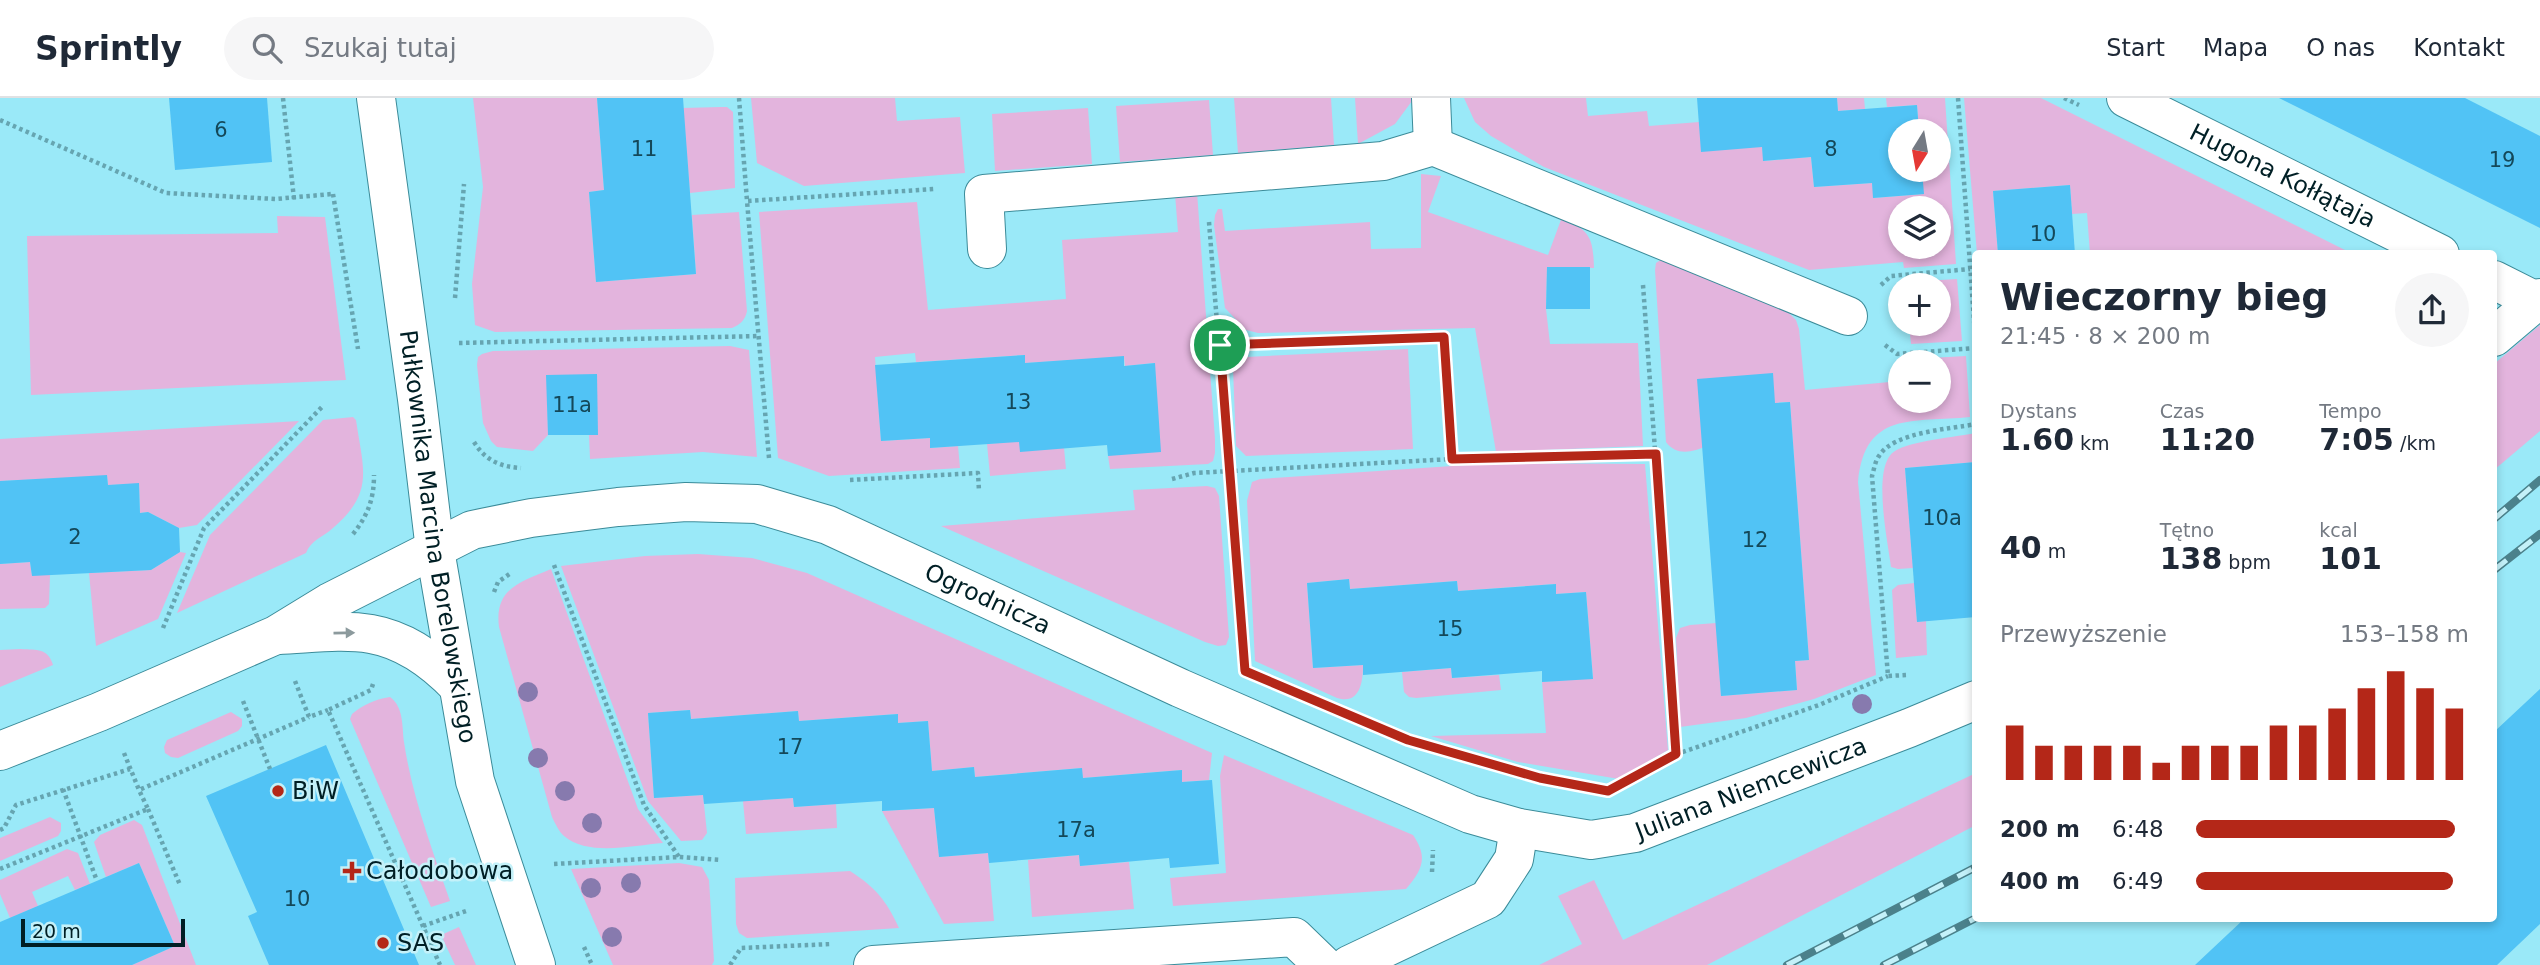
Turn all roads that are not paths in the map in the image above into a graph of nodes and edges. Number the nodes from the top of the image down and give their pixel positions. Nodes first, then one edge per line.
1 (376, 98) edge
2 (1432, 98) edge
3 (2126, 98) edge
4 (1433, 146) junction
5 (987, 248) dead end
6 (2432, 250) edge
7 (2497, 281) edge
8 (2538, 300) edge
9 (1848, 316) road end
10 (2497, 334) edge
11 (435, 550) junction
12 (276, 635) junction
13 (458, 686) junction
14 (1966, 704) edge
15 (0, 751) edge
16 (1519, 828) junction
17 (536, 965) edge
18 (873, 965) edge
19 (1323, 965) edge
20 (1349, 965) edge

1 - 11 street, Pułkownika Marcina Borelowskiego
2 - 4 street
3 - 6 street, Hugona Kołłątaja
4 - 5 street
4 - 9 street
7 - 8 street
8 - 10 street
11 - 12 street, Ogrodnicza
11 - 13 street, Pułkownika Marcina Borelowskiego
11 - 16 street, Ogrodnicza
12 -> 13 street
12 - 15 street
13 - 17 street, Pułkownika Marcina Borelowskiego
14 - 16 street, Juliana Niemcewicza
16 - 20 street
18 - 19 street

